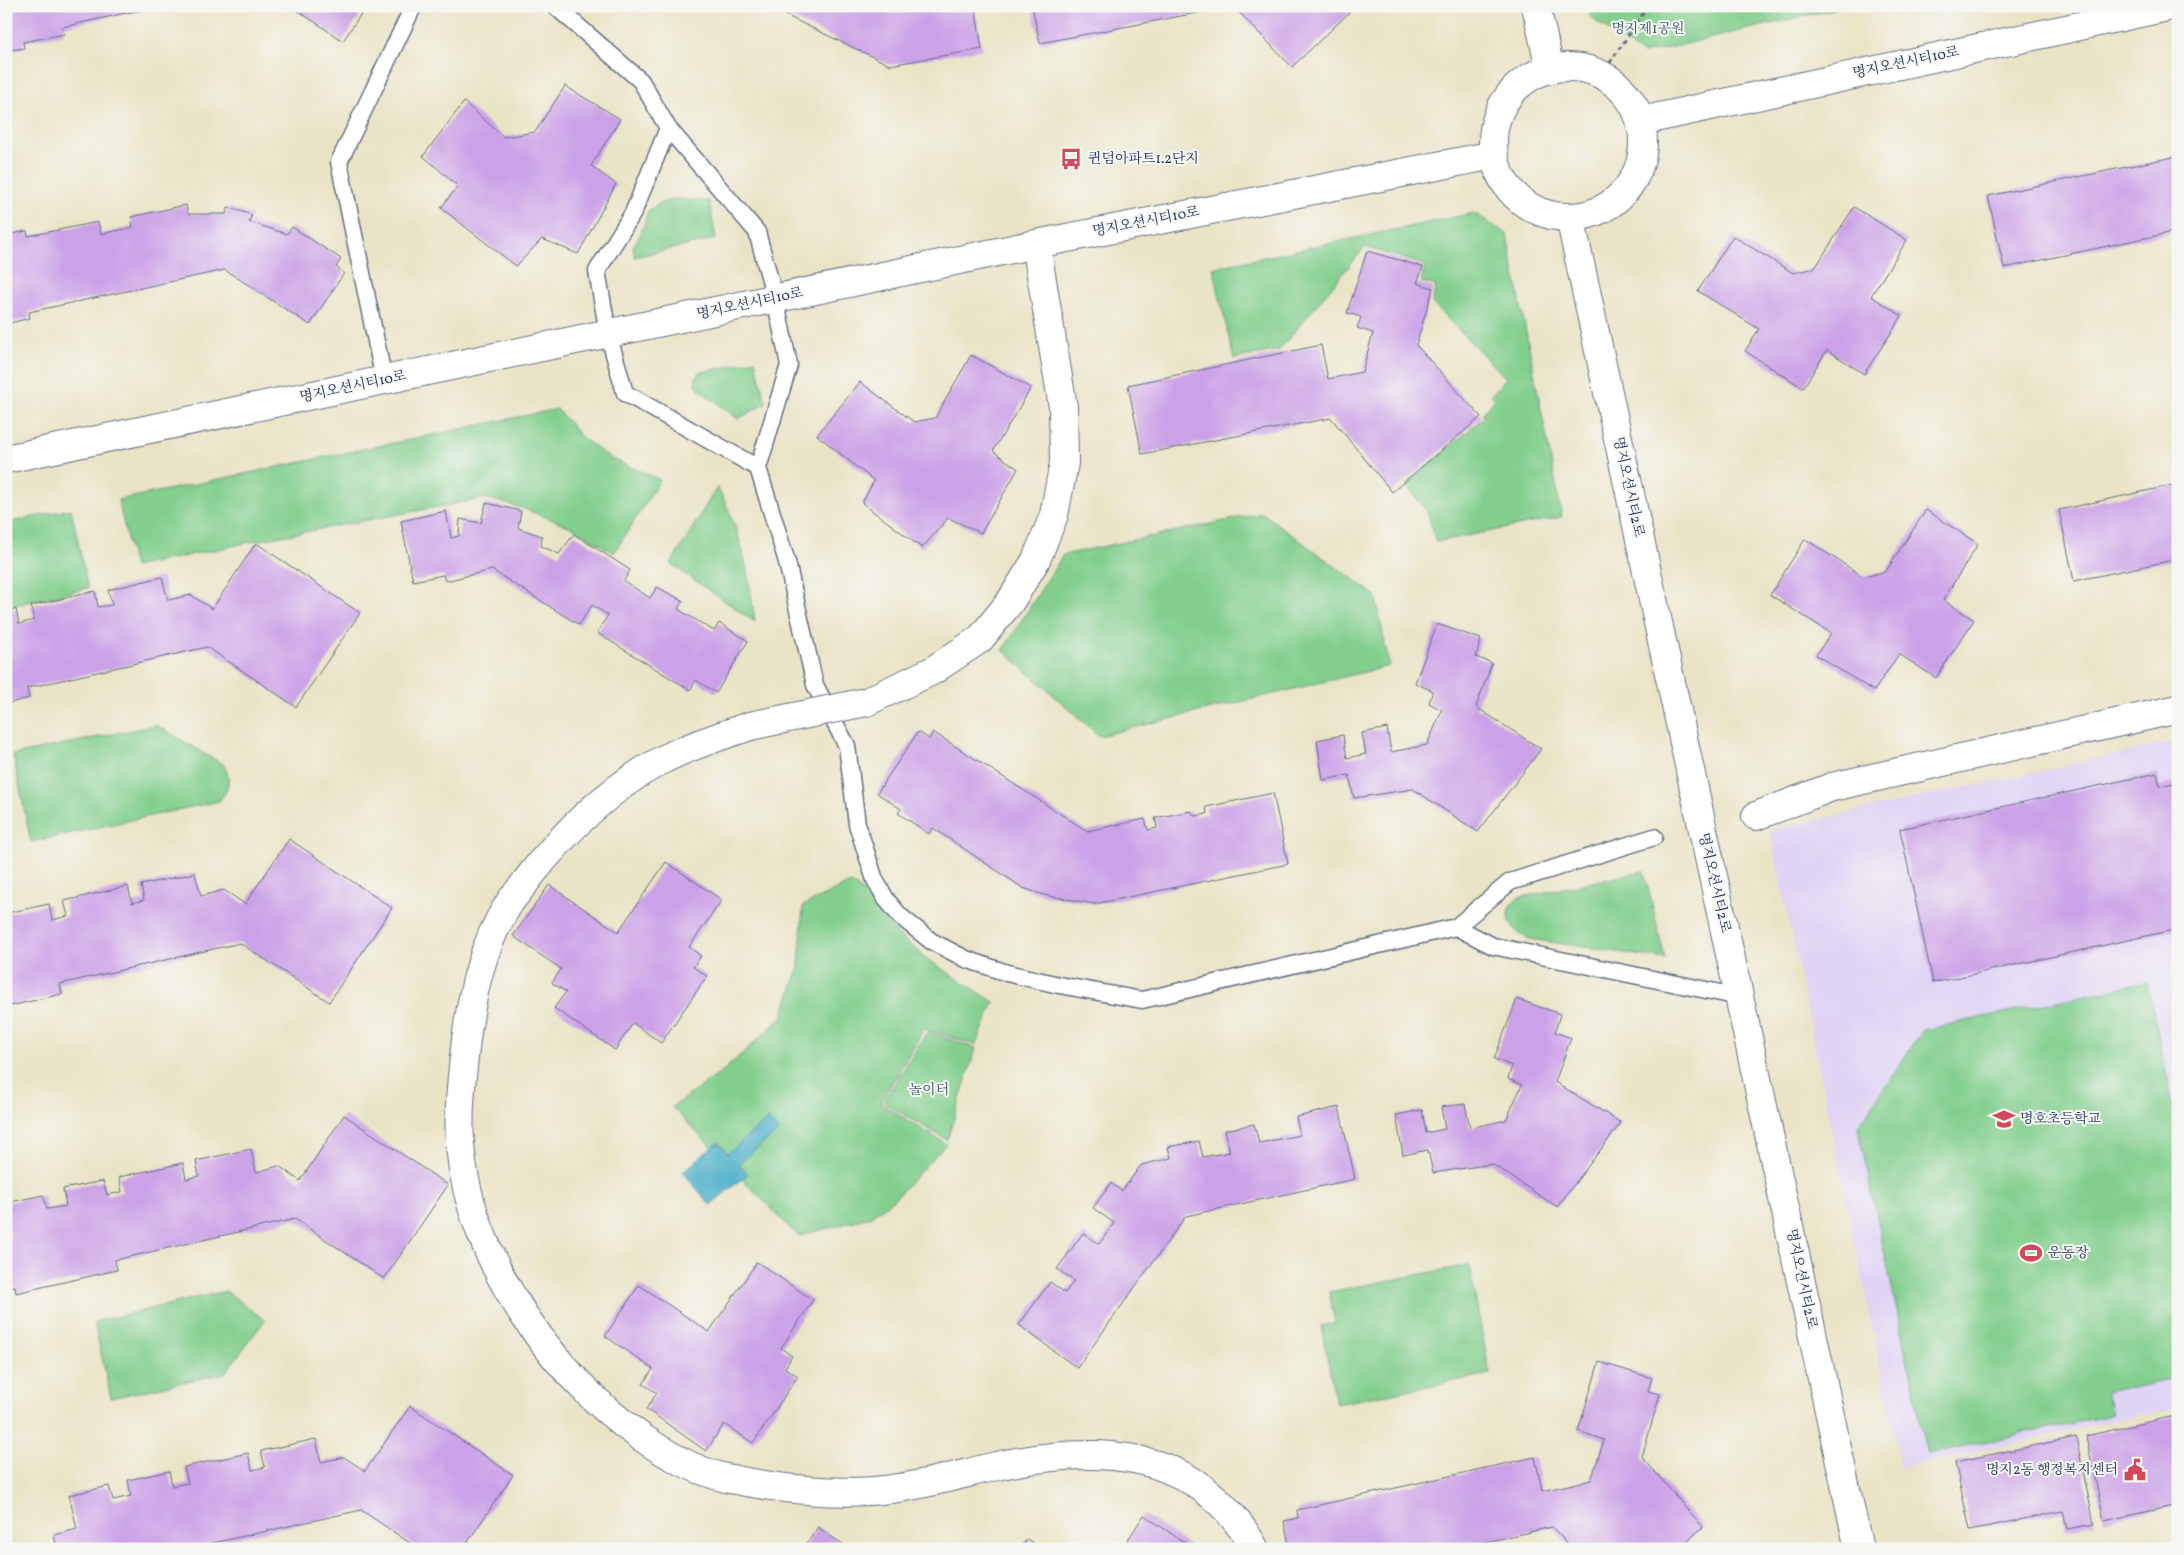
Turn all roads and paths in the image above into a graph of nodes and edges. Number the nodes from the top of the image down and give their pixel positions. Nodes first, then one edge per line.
1 (555, 6) edge
2 (1536, 6) edge
3 (1648, 6) edge
4 (2172, 6) edge
5 (413, 7) edge
6 (1550, 69) junction
7 (1601, 76) junction
8 (1641, 121) junction
9 (668, 128) junction
10 (1494, 155) junction
11 (1570, 217) junction
12 (1036, 244) junction
13 (775, 298) junction
14 (608, 333) junction
15 (384, 380) junction
16 (6, 459) edge
17 (758, 468) junction
18 (2178, 709) edge
19 (1756, 816) dead end
20 (1654, 837) dead end
21 (1456, 927) junction
22 (1740, 997) junction
23 (1255, 1549) edge
24 (1859, 1549) edge

1 - 9 lane
2 - 6 street
3 - 7 path
4 - 8 street, 명지오션시티10로
5 - 15 lane
6 - 7 street
6 - 10 street
7 - 8 street
8 - 11 street
9 - 13 lane
9 - 14 lane
10 - 11 street
10 - 12 street, 명지오션시티10로
11 - 22 street, 명지오션시티2로
12 - 13 street, 명지오션시티10로
12 - 23 street, bridge
13 - 14 street, 명지오션시티10로
13 - 17 lane
14 - 15 street, 명지오션시티10로
14 - 17 lane
15 - 16 street, 명지오션시티10로
17 - 21 lane
18 - 19 street
20 - 21 lane
21 - 22 lane
22 - 24 street, 명지오션시티2로

